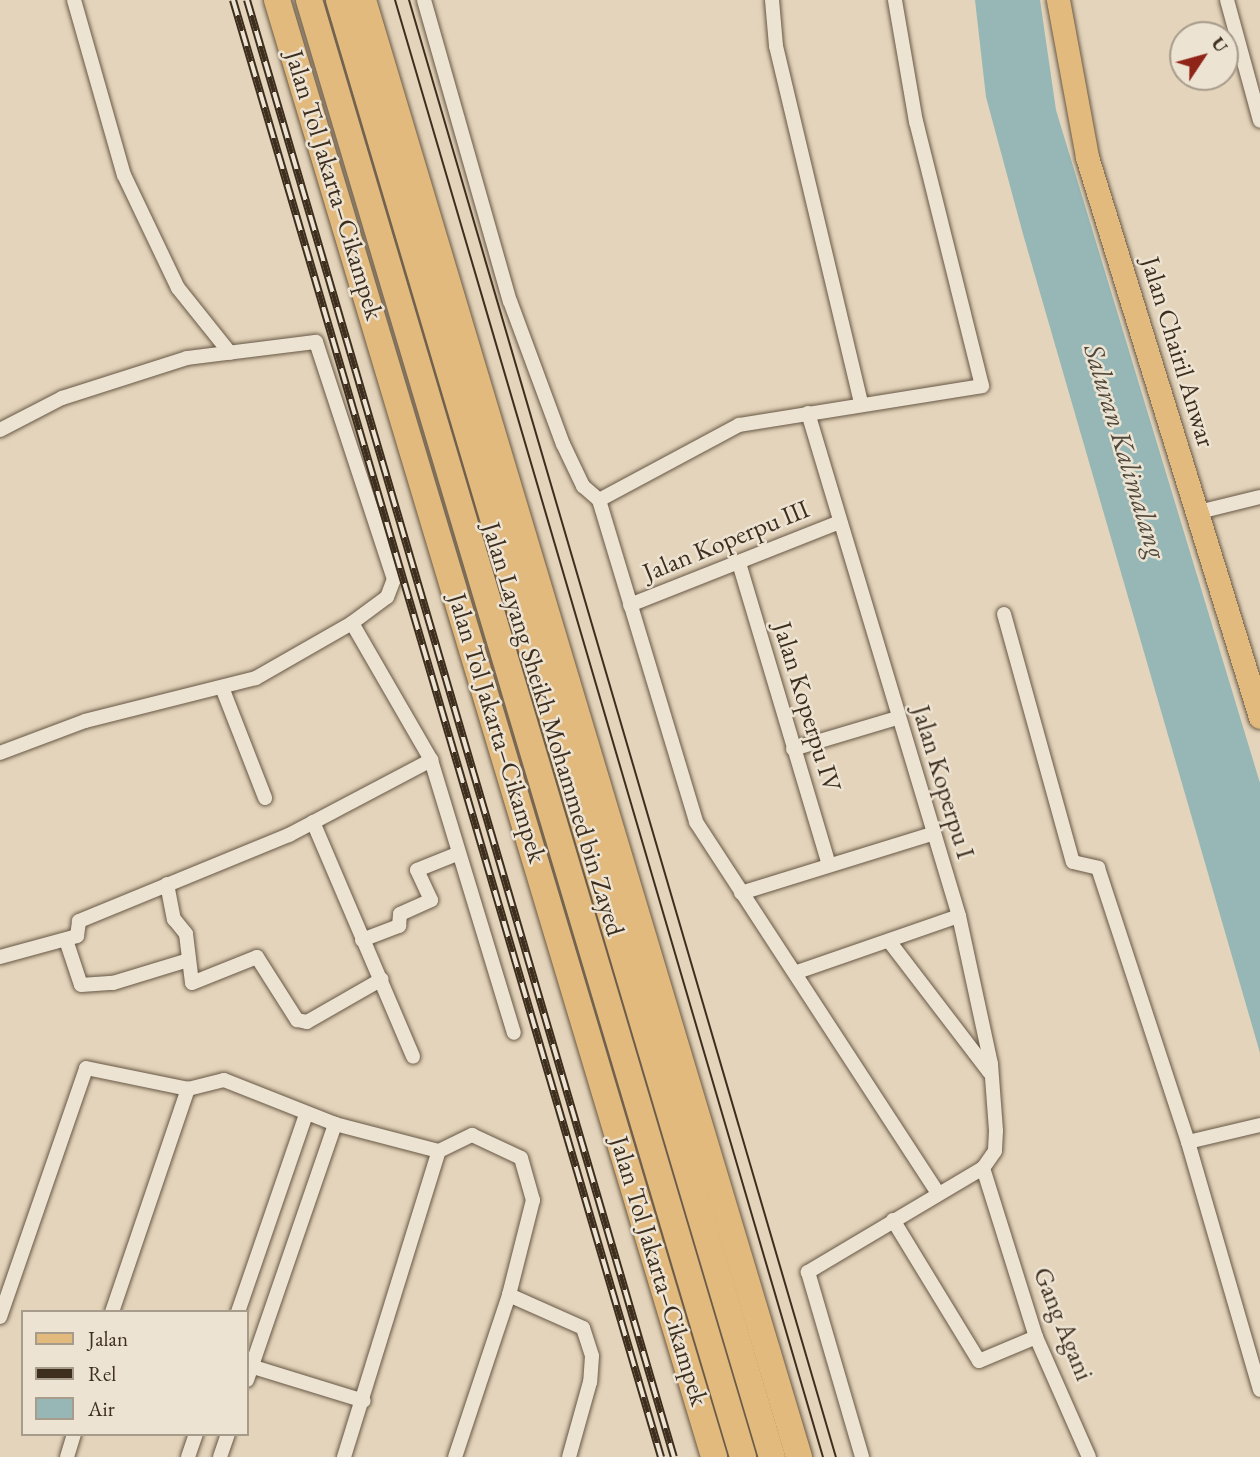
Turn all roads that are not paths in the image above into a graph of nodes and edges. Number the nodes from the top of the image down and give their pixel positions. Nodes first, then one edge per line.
1 (74, 0) edge
2 (277, 0) edge
3 (309, 0) edge
4 (339, 0) edge
5 (363, 0) edge
6 (424, 0) edge
7 (772, 0) edge
8 (895, 0) edge
9 (1058, 0) edge
10 (1227, 0) edge
11 (1260, 121) edge
12 (230, 353) junction
13 (861, 404) junction
14 (808, 413) junction
15 (0, 428) edge
16 (1260, 497) edge
17 (599, 500) junction
18 (1199, 512) junction
19 (841, 523) junction
20 (739, 563) junction
21 (630, 606) junction
22 (1004, 614) dead end
23 (352, 623) junction
24 (223, 690) junction
25 (1260, 717) edge
26 (897, 718) junction
27 (793, 749) junction
28 (0, 752) edge
29 (430, 760) junction
30 (265, 798) dead end
31 (313, 822) junction
32 (932, 834) junction
33 (459, 853) junction
34 (829, 864) junction
35 (167, 884) junction
36 (741, 893) junction
37 (959, 916) junction
38 (66, 940) junction
39 (362, 940) junction
40 (889, 941) junction
41 (0, 957) edge
42 (185, 961) junction
43 (797, 972) junction
44 (382, 979) junction
45 (514, 1033) dead end
46 (413, 1057) dead end
47 (992, 1075) junction
48 (188, 1089) junction
49 (306, 1114) junction
50 (335, 1124) junction
51 (1259, 1126) edge
52 (1188, 1142) junction
53 (439, 1151) junction
54 (983, 1168) junction
55 (937, 1192) junction
56 (893, 1220) junction
57 (509, 1296) junction
58 (113, 1310) edge
59 (239, 1310) edge
60 (0, 1317) edge
61 (1036, 1337) junction
62 (248, 1370) edge
63 (1260, 1390) edge
64 (364, 1401) junction
65 (73, 1436) edge
66 (195, 1436) edge
67 (227, 1436) edge
68 (66, 1457) edge
69 (188, 1457) edge
70 (220, 1457) edge
71 (344, 1457) edge
72 (455, 1457) edge
73 (569, 1457) edge
74 (714, 1457) edge
75 (743, 1457) edge
76 (772, 1457) edge
77 (799, 1457) edge
78 (862, 1457) edge
79 (1089, 1457) edge

1 - 12 street
2 - 74 highway, Jalan Tol Jakarta–Cikampek
3 - 75 highway, Jalan Layang Sheikh Mohammed bin Zayed
4 - 76 highway, Jalan Layang Sheikh Mohammed bin Zayed
5 - 77 highway
6 - 17 street
7 - 13 street
8 - 13 street
9 - 18 main road, Jalan Chairil Anwar
10 - 11 street
12 - 15 street
12 - 23 street
13 - 14 street
14 - 17 street
14 - 19 street, Jalan Koperpu I
16 - 18 street
17 - 21 street
18 - 25 main road, Jalan Chairil Anwar
19 - 20 street, Jalan Koperpu III
19 - 26 street, Jalan Koperpu I
20 - 21 street, Jalan Koperpu III
20 - 27 street, Jalan Koperpu IV
21 - 36 street
22 - 52 street
23 - 24 street
23 - 29 street
24 - 28 street
24 - 30 street
26 - 27 street
26 - 32 street, Jalan Koperpu I
27 - 34 street, Jalan Koperpu IV
29 - 31 street
29 - 33 street
31 - 35 street
31 - 39 street
32 - 34 street
32 - 37 street, Jalan Koperpu I
33 - 39 street
33 - 45 street
34 - 36 street
35 - 38 street
35 - 42 street
36 - 43 street
37 - 40 street
37 - 47 street, Jalan Koperpu I
38 - 41 street
38 - 42 street
39 - 44 street
40 - 43 street
40 - 47 street
42 - 44 street
43 - 55 street
44 - 46 street
47 - 54 street, Jalan Koperpu I
48 - 49 street
48 - 58 street
48 - 60 street
49 - 50 street
49 - 59 street
50 - 53 street
50 - 62 street
51 - 52 street
52 - 63 street
53 - 57 street
53 - 64 street
54 - 55 street
54 - 61 street, Gang Agani
55 - 56 street
56 - 61 street
56 - 78 street
57 - 72 street
57 - 73 street
61 - 79 street, Gang Agani
62 - 64 street
64 - 71 street
65 - 68 street
66 - 69 street
67 - 70 street

